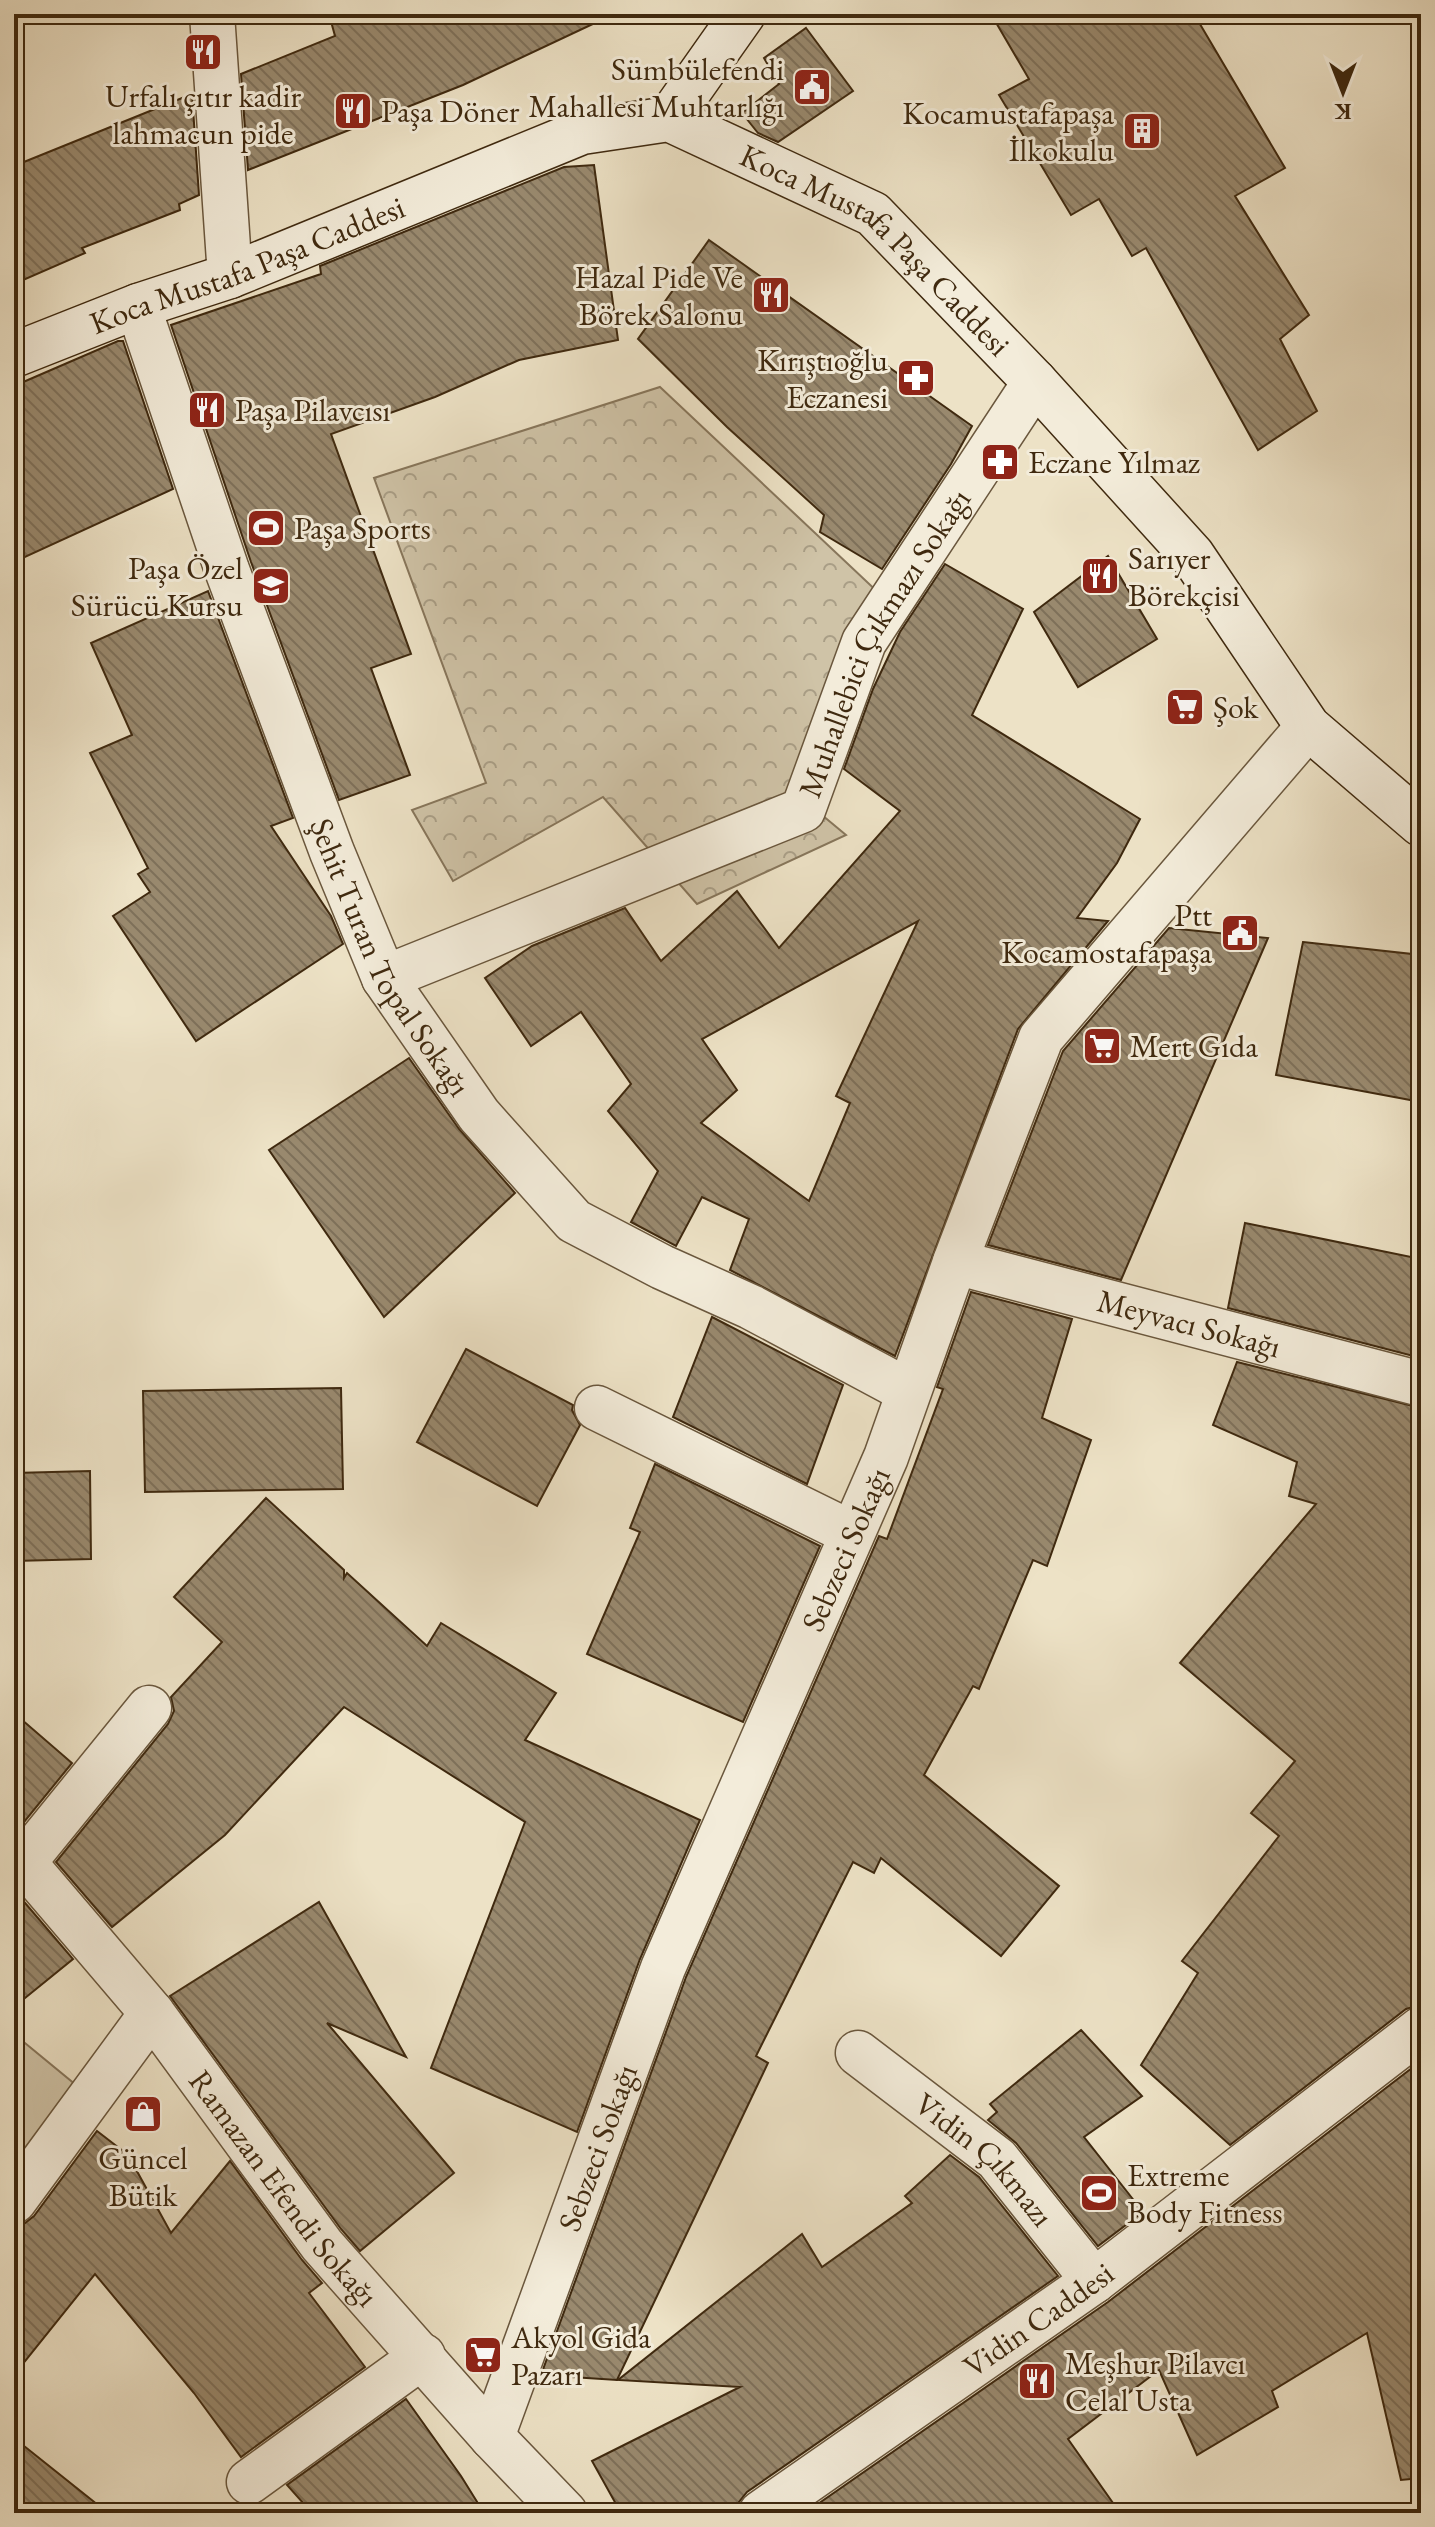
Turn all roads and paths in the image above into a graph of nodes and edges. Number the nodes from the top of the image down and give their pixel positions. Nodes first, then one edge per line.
1 (212, 14) edge
2 (743, 14) edge
3 (669, 119) junction
4 (230, 276) junction
5 (138, 306) junction
6 (14, 355) edge
7 (1035, 382) junction
8 (1308, 727) junction
9 (1421, 824) edge
10 (384, 978) junction
11 (955, 1262) junction
12 (1421, 1384) edge
13 (908, 1391) junction
14 (597, 1408) dead end
15 (851, 1533) junction
16 (149, 1708) dead end
17 (19, 1856) edge
18 (152, 2013) junction
19 (1421, 2029) edge
20 (858, 2053) dead end
21 (14, 2201) edge
22 (1094, 2281) junction
23 (423, 2356) junction
24 (492, 2437) junction
25 (249, 2482) dead end
26 (565, 2513) edge
27 (761, 2513) edge

1 - 4 street
2 - 3 street
3 - 4 street, Koca Mustafa Paşa Caddesi
3 - 7 street, Koca Mustafa Paşa Caddesi
4 - 5 street, Koca Mustafa Paşa Caddesi
5 - 6 street, Koca Mustafa Paşa Caddesi
5 - 10 street, Şehit Turan Topal Sokağı
7 - 8 street, Koca Mustafa Paşa Caddesi
7 - 10 street, Muhallebici Çıkmazı Sokağı
8 - 9 street, Koca Mustafa Paşa Caddesi
8 - 11 street, Sebzeci Sokağı
10 - 13 street, Şehit Turan Topal Sokağı
11 - 12 street, Meyvacı Sokağı
11 - 13 street, Sebzeci Sokağı
13 - 15 street, Sebzeci Sokağı
14 - 15 street
15 - 24 street, Sebzeci Sokağı
16 - 17 street
17 - 18 street, Ramazan Efendi Sokağı
18 - 21 street
18 - 23 street, Ramazan Efendi Sokağı
19 - 22 street, Vidin Caddesi
20 - 22 street, Vidin Çıkmazı
22 - 27 street, Vidin Caddesi
23 - 24 street, Ramazan Efendi Sokağı
23 - 25 street
24 - 26 street, Ramazan Efendi Sokağı

